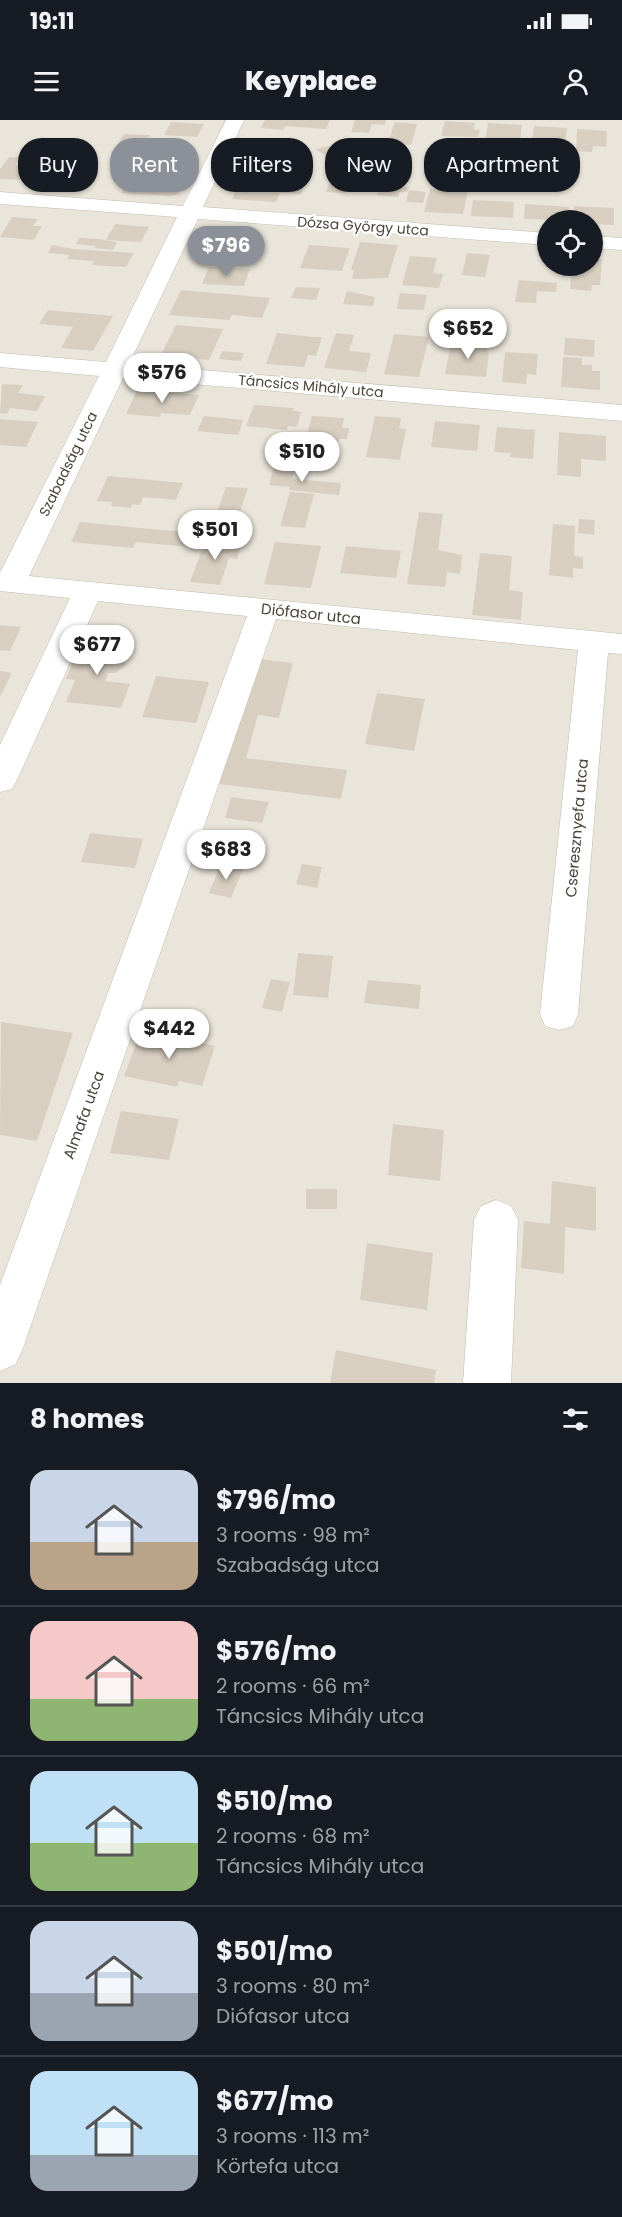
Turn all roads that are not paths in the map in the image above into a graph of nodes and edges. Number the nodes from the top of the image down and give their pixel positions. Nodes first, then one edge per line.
1 (235, 120) edge
2 (0, 198) edge
3 (191, 214) junction
4 (537, 238) edge
5 (603, 243) edge
6 (622, 244) edge
7 (0, 360) edge
8 (113, 369) junction
9 (622, 413) edge
10 (6, 582) edge
11 (88, 591) junction
12 (264, 610) junction
13 (608, 643) edge
14 (0, 780) edge
15 (559, 1014) dead end
16 (496, 1220) dead end
17 (0, 1348) edge
18 (487, 1383) edge

1 - 3 street, Szabadság utca
2 - 3 street, Dózsa György utca
3 - 4 street, Dózsa György utca
3 - 8 street, Szabadság utca
5 - 6 street
7 - 8 street, Táncsics Mihály utca
8 - 9 street, Táncsics Mihály utca
8 - 10 street, Szabadság utca
10 - 11 street, Diófasor utca
11 - 12 street, Diófasor utca
11 - 14 street
12 - 13 street, Diófasor utca
12 - 17 street, Almafa utca
13 - 15 street, Cseresznyefa utca
16 - 18 street

